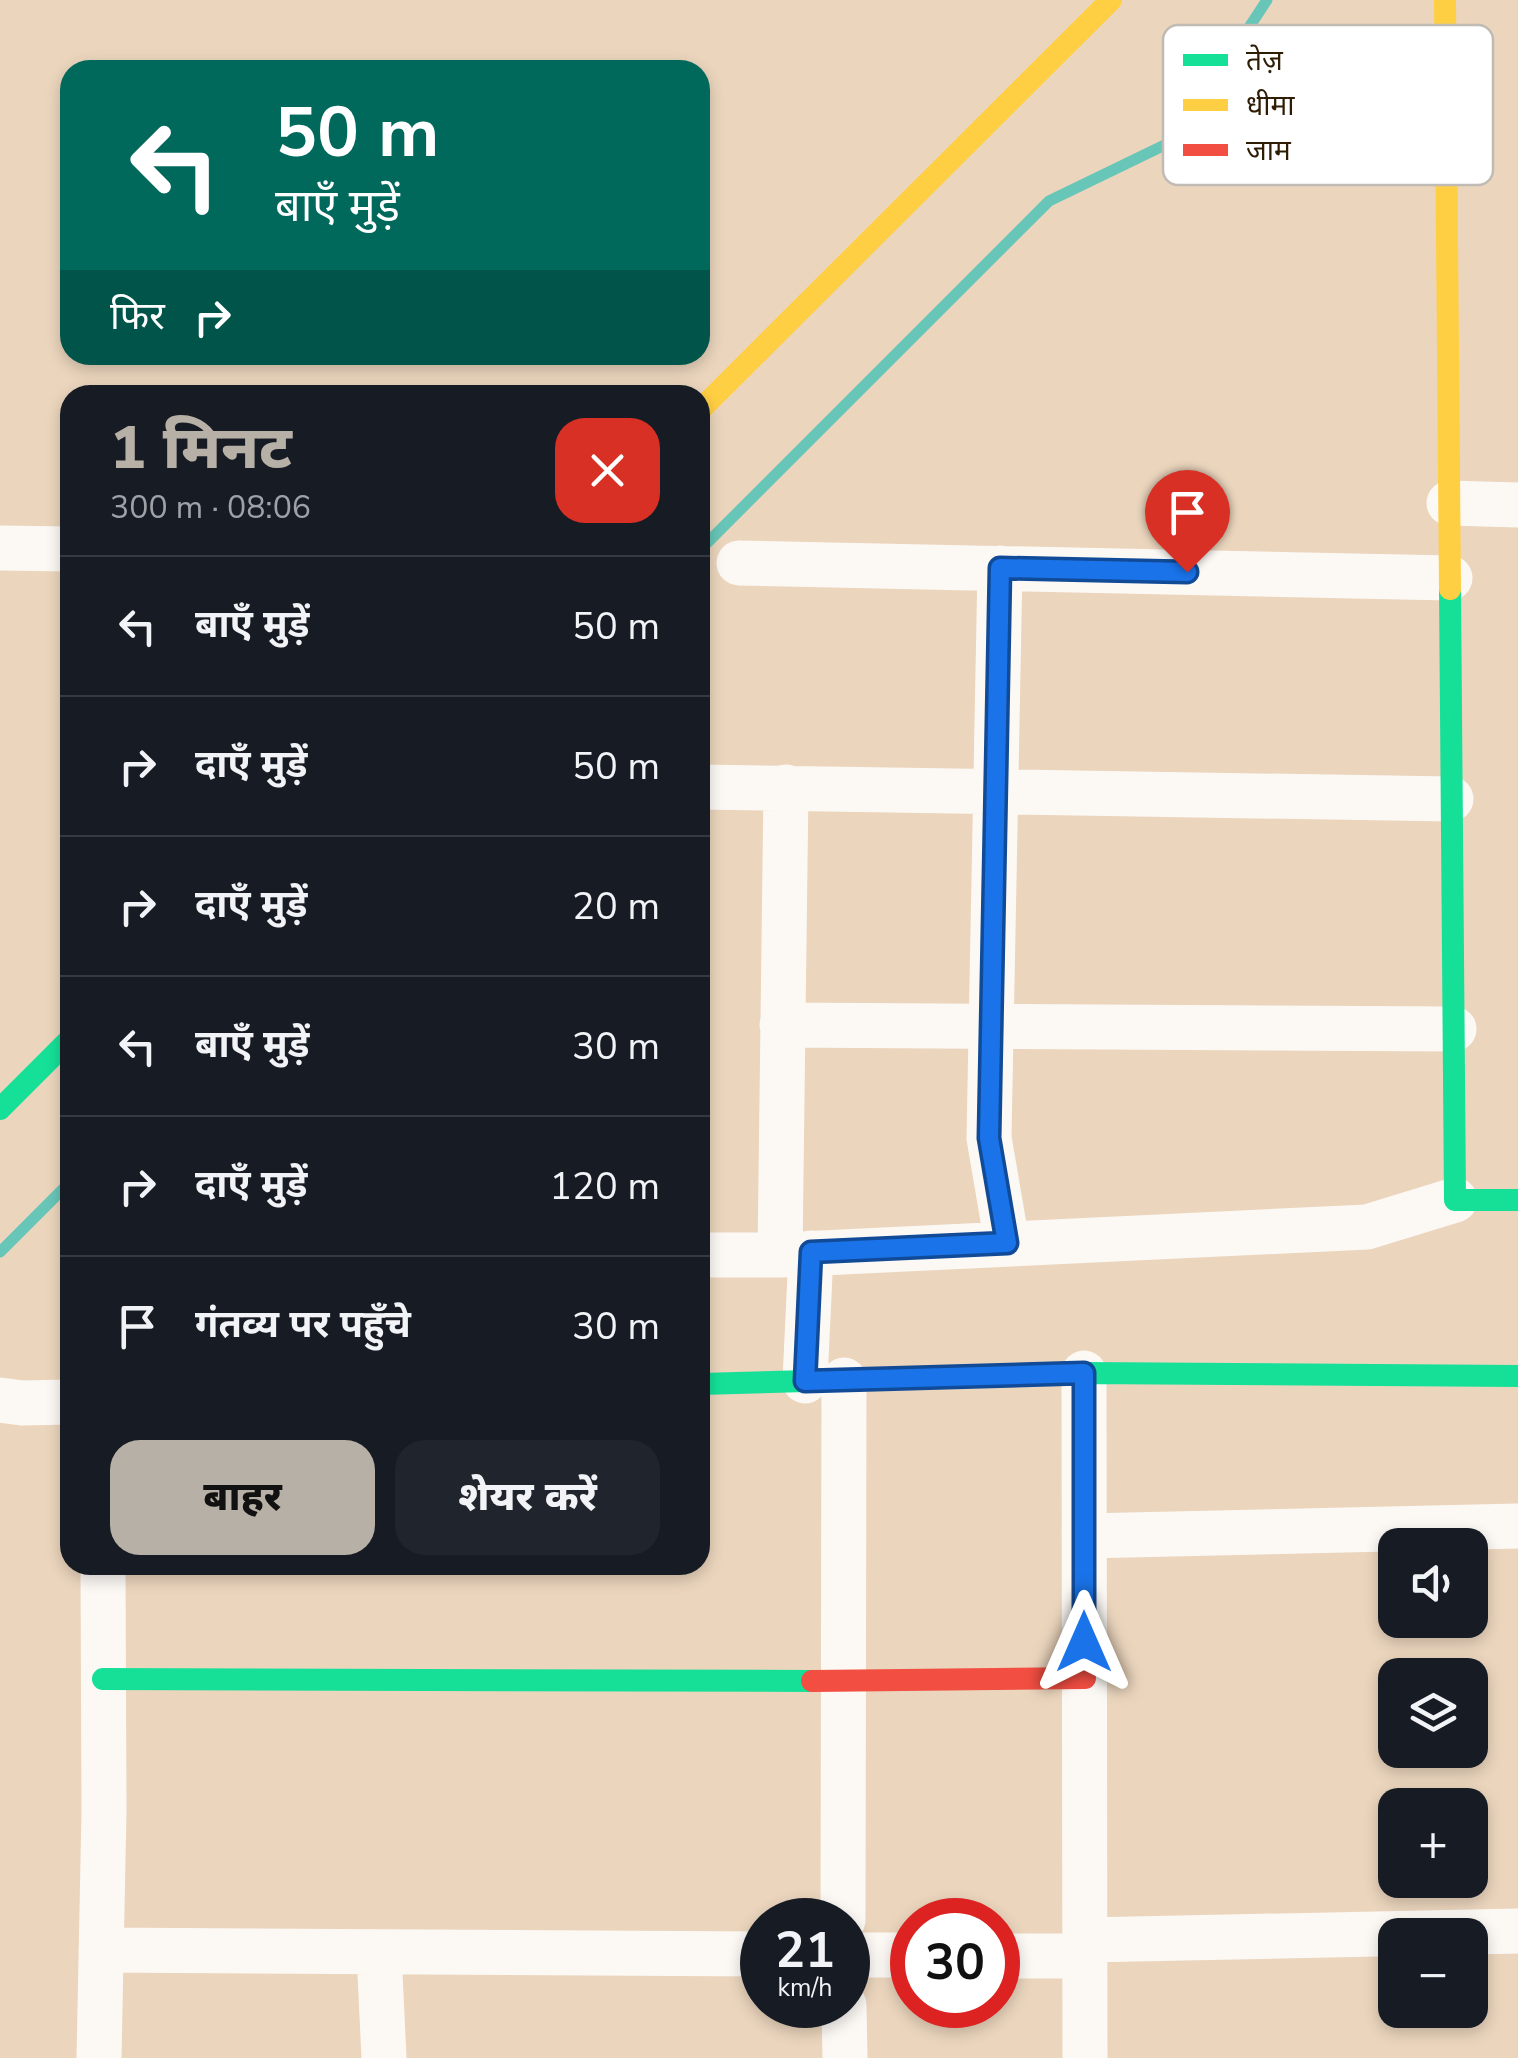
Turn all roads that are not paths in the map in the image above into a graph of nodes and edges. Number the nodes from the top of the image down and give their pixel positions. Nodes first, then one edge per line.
1 (1110, 0) edge
2 (1445, 0) edge
3 (1445, 25) edge
4 (1446, 185) edge
5 (710, 400) edge
6 (1449, 503) junction
7 (1518, 504) edge
8 (0, 548) edge
9 (60, 549) edge
10 (740, 563) dead end
11 (1000, 568) junction
12 (1450, 578) junction
13 (710, 787) edge
14 (786, 788) junction
15 (996, 791) junction
16 (1451, 799) junction
17 (782, 1025) junction
18 (992, 1027) junction
19 (1454, 1030) junction
20 (60, 1049) edge
21 (0, 1096) edge
22 (0, 1109) edge
23 (1455, 1200) junction
24 (1518, 1200) edge
25 (1007, 1243) junction
26 (795, 1254) junction
27 (710, 1255) edge
28 (1084, 1373) junction
29 (1518, 1376) edge
30 (824, 1380) junction
31 (710, 1384) edge
32 (0, 1400) edge
33 (60, 1402) edge
34 (1518, 1526) edge
35 (1084, 1536) junction
36 (103, 1575) edge
37 (1085, 1678) junction
38 (104, 1679) junction
39 (844, 1681) junction
40 (843, 1898) edge
41 (1518, 1931) edge
42 (1086, 1948) junction
43 (101, 1950) junction
44 (379, 1952) junction
45 (740, 1954) edge
46 (1020, 1954) edge
47 (844, 2028) edge
48 (99, 2058) edge
49 (384, 2058) edge
50 (844, 2058) edge
51 (1085, 2058) edge

1 - 5 main road
2 - 3 main road
4 - 6 main road
6 - 7 street
6 - 12 main road
8 - 9 street
10 - 11 street
11 - 12 street
11 - 15 street
12 - 16 main road
13 - 14 street
14 - 15 street
14 - 17 street
15 - 16 street
15 - 18 street
16 - 19 main road
17 - 18 street
17 - 26 street
18 - 19 street
18 - 25 street
19 - 23 main road
20 - 22 main road
21 - 22 street
23 - 24 main road
23 - 25 street
25 - 26 street
26 - 27 street
26 - 30 street
28 - 29 main road
28 - 30 main road
28 - 35 street
30 - 31 main road
30 - 39 street
32 - 33 street
34 - 35 street
35 - 37 street
36 - 38 street
37 - 39 main road
37 - 42 street
38 - 39 main road
38 - 43 street
39 - 40 street
41 - 42 street
42 - 46 street
42 - 51 street
43 - 44 street
43 - 48 street
44 - 45 street
44 - 49 street
47 - 50 street

